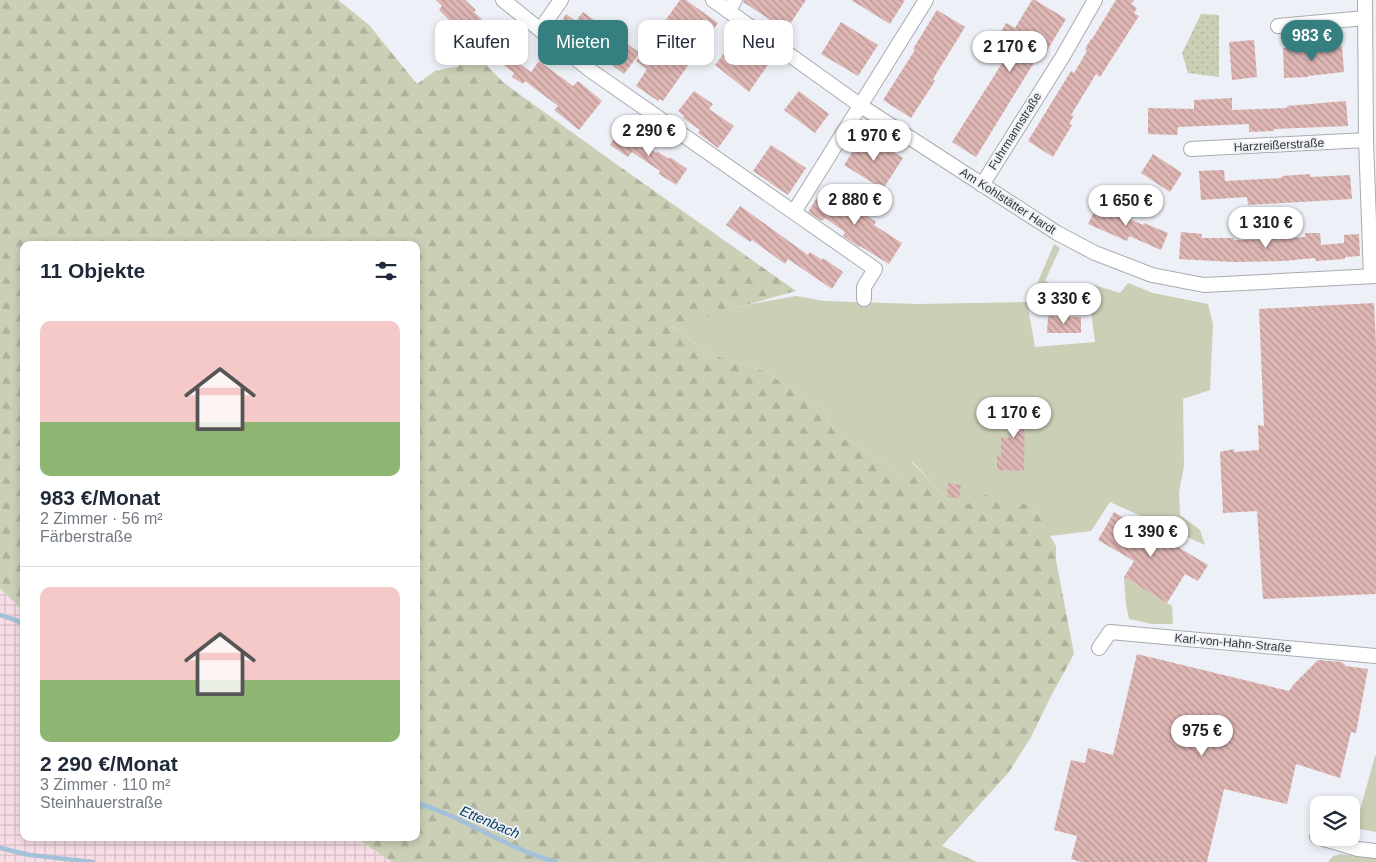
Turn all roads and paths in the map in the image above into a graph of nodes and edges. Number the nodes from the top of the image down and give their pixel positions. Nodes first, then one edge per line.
1 (503, 0) edge
2 (561, 0) edge
3 (713, 0) edge
4 (926, 0) edge
5 (1094, 0) edge
6 (1365, 0) edge
7 (731, 5) edge
8 (1364, 18) junction
9 (547, 20) edge
10 (1278, 26) dead end
11 (538, 28) edge
12 (584, 65) edge
13 (861, 106) junction
14 (1366, 140) junction
15 (1191, 149) dead end
16 (982, 185) junction
17 (794, 212) junction
18 (1373, 276) edge
19 (864, 299) dead end
20 (1099, 648) dead end
21 (1376, 656) edge
22 (1348, 846) edge
23 (1376, 851) edge

1 - 11 street
2 - 9 street
3 - 7 street, Am Kohlstätter Hardt
4 - 13 street
5 - 16 street, Fuhrmannstraße
6 - 8 street
7 - 13 street, Am Kohlstätter Hardt
8 - 10 street
8 - 14 street
12 - 17 street
13 - 16 street, Am Kohlstätter Hardt
13 - 17 street
14 - 15 street, Harzreißerstraße
14 - 18 street
16 - 18 street, Am Kohlstätter Hardt
17 - 19 street
20 - 21 street, Karl-von-Hahn-Straße
22 - 23 street

